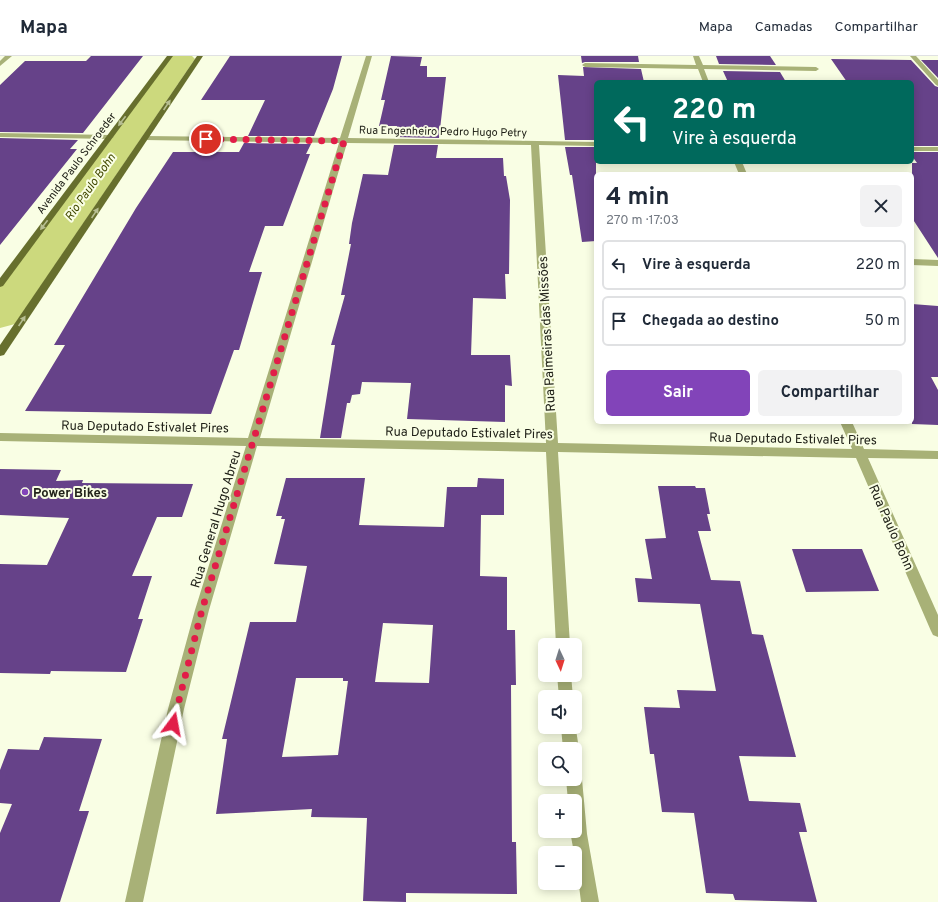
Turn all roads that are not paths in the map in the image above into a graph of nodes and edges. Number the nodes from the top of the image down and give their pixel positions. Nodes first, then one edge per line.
1 (9, 56) edge
2 (170, 56) edge
3 (200, 56) edge
4 (369, 56) edge
5 (696, 56) edge
6 (912, 56) edge
7 (0, 64) edge
8 (585, 65) dead end
9 (700, 67) junction
10 (816, 69) dead end
11 (705, 80) edge
12 (938, 84) edge
13 (0, 136) edge
14 (110, 137) junction
15 (145, 138) junction
16 (344, 141) junction
17 (535, 143) junction
18 (594, 144) edge
19 (914, 149) edge
20 (938, 149) edge
21 (914, 262) edge
22 (938, 263) edge
23 (0, 284) edge
24 (0, 353) edge
25 (847, 424) edge
26 (0, 437) edge
27 (253, 442) junction
28 (552, 448) junction
29 (860, 454) junction
30 (938, 455) edge
31 (938, 631) edge
32 (562, 638) edge
33 (575, 786) edge
34 (134, 902) edge
35 (590, 902) edge

1 - 7 street
2 -> 14 main road, Avenida Paulo Schroeder
15 -> 3 main road
4 - 16 street, Rua General Hugo Abreu
5 - 9 street
6 - 12 street
8 - 9 street
9 - 10 street
9 - 11 street
13 - 14 street
14 -> 23 main road, Avenida Paulo Schroeder
15 - 16 street, Rua Engenheiro Pedro Hugo Petry
24 -> 15 main road
16 - 17 street, Rua Engenheiro Pedro Hugo Petry
16 - 27 street, Rua General Hugo Abreu
17 - 18 street, Rua Engenheiro Pedro Hugo Petry
17 - 28 street, Rua Palmeiras das Missões
19 - 20 street
21 - 22 street
25 - 29 street, Rua Paulo Bohn
26 - 27 street, Rua Deputado Estivalet Pires
27 - 28 street, Rua Deputado Estivalet Pires
27 - 34 street, Rua General Hugo Abreu
28 - 29 street, Rua Deputado Estivalet Pires
28 - 32 street, Rua Palmeiras das Missões
29 - 30 street, Rua Deputado Estivalet Pires
29 - 31 street, Rua Paulo Bohn
33 - 35 street

